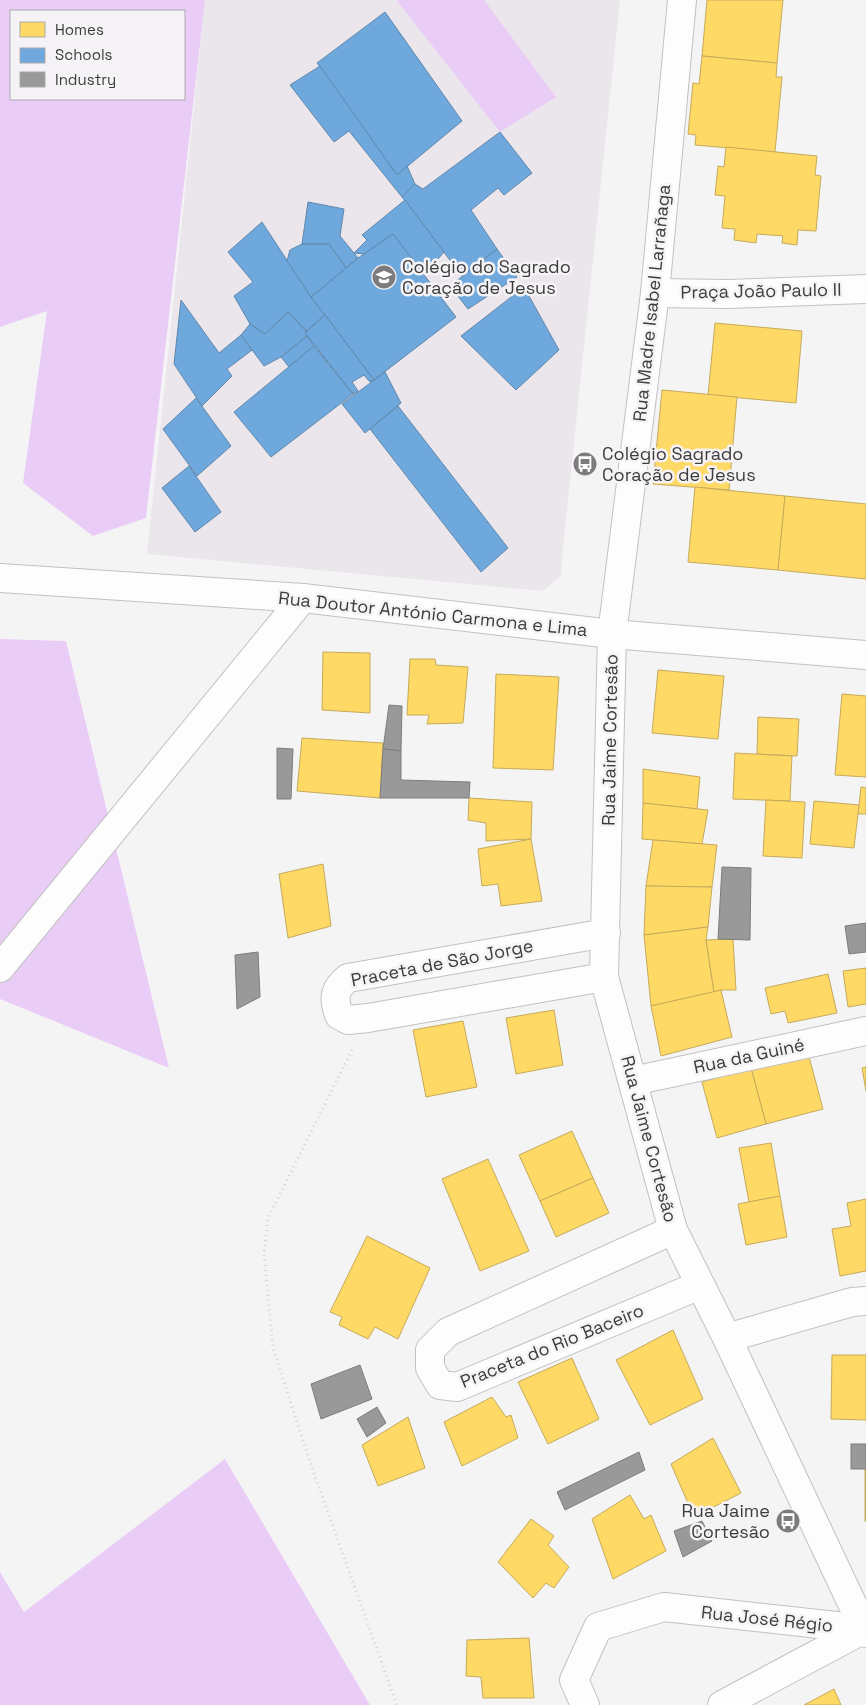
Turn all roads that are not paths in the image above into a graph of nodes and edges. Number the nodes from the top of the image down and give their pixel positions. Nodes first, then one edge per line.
1 (682, 0) edge
2 (866, 289) edge
3 (655, 293) junction
4 (0, 578) edge
5 (303, 598) junction
6 (612, 634) junction
7 (866, 655) edge
8 (606, 932) junction
9 (0, 968) edge
10 (604, 977) junction
11 (866, 1031) edge
12 (633, 1081) junction
13 (673, 1230) junction
14 (700, 1285) junction
15 (866, 1301) edge
16 (727, 1338) junction
17 (865, 1630) edge
18 (585, 1705) edge
19 (722, 1705) edge

1 - 3 street, Rua Madre Isabel Larrañaga
2 - 3 street, Praça João Paulo II
3 - 6 street, Rua Madre Isabel Larrañaga
4 - 5 street, Rua Doutor António Carmona e Lima
5 - 6 street, Rua Doutor António Carmona e Lima
5 - 9 street
6 - 7 street, Rua Doutor António Carmona e Lima
6 - 8 street, Rua Jaime Cortesão
8 - 10 street, Rua Jaime Cortesão
8 - 10 street, Praceta de São Jorge
10 - 12 street, Rua Jaime Cortesão
11 - 12 street, Rua da Guiné
12 - 13 street, Rua Jaime Cortesão
13 - 14 street, Rua Jaime Cortesão
13 - 14 street, Praceta do Rio Baceiro
14 - 16 street, Rua Jaime Cortesão
15 - 16 street
16 - 17 street, Rua Jaime Cortesão
17 - 18 street, Rua José Régio
17 - 19 street, Rua José Régio

